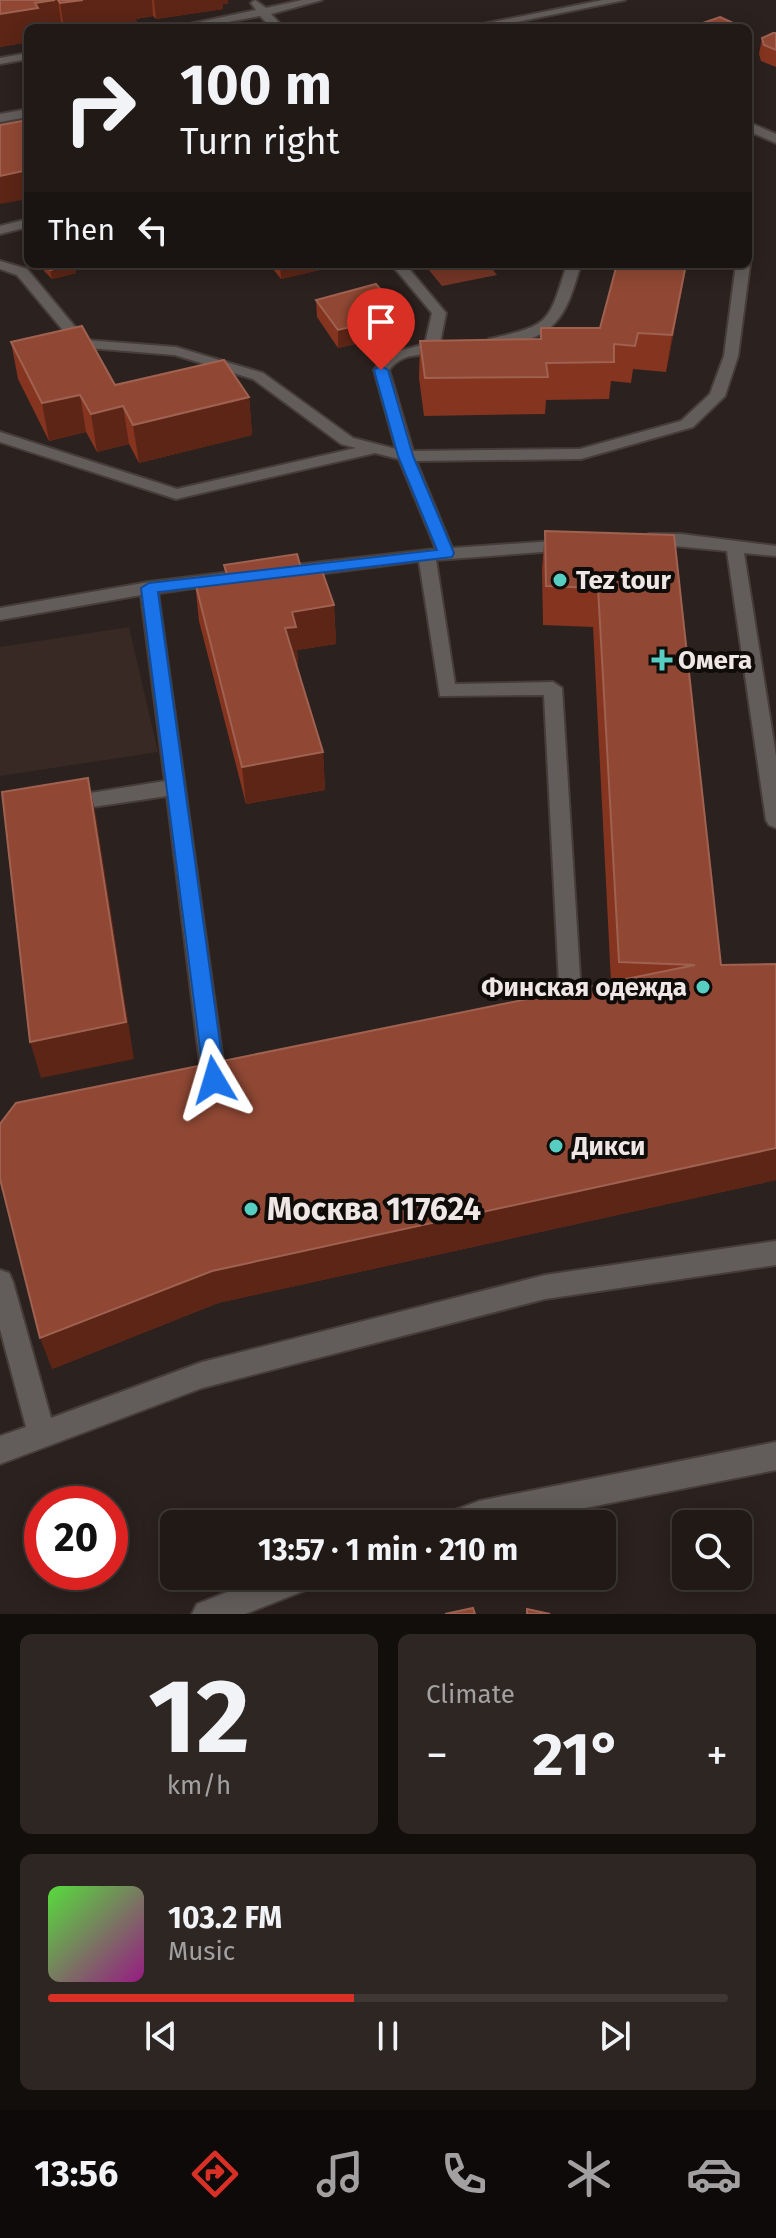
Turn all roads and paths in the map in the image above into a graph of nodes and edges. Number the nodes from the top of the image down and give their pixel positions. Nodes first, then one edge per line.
1 (253, 0) edge
2 (317, 0) edge
3 (620, 0) edge
4 (263, 12) junction
5 (521, 19) junction
6 (198, 24) edge
7 (274, 24) edge
8 (492, 24) edge
9 (532, 24) edge
10 (24, 57) edge
11 (0, 61) edge
12 (24, 114) edge
13 (0, 118) edge
14 (752, 128) edge
15 (776, 139) edge
16 (24, 224) edge
17 (0, 230) edge
18 (0, 265) edge
19 (401, 268) edge
20 (573, 268) edge
21 (742, 268) edge
22 (432, 348) junction
23 (0, 437) edge
24 (376, 449) junction
25 (406, 456) junction
26 (630, 540) edge
27 (584, 544) edge
28 (735, 549) junction
29 (776, 551) edge
30 (436, 554) junction
31 (272, 573) edge
32 (242, 577) edge
33 (149, 588) junction
34 (0, 614) edge
35 (176, 787) junction
36 (50, 806) edge
37 (776, 820) edge
38 (540, 1015) edge
39 (245, 1074) edge
40 (776, 1253) edge
41 (0, 1282) edge
42 (42, 1434) junction
43 (0, 1450) edge
44 (776, 1456) edge
45 (504, 1510) edge
46 (270, 1590) edge
47 (207, 1614) edge

1 - 4 street
2 - 4 street
3 - 5 street
4 - 6 street
4 - 7 street
5 - 8 street
5 - 9 street
10 - 11 street
12 - 13 street
14 - 15 street
16 - 17 street
18 - 24 street
19 - 22 street
20 - 22 street
21 - 25 street
22 - 25 street
23 - 24 street
24 - 25 street
25 - 30 street
26 - 28 street
27 - 30 street
28 - 29 street
28 - 37 street
30 - 31 street
30 - 38 street
32 - 33 street
33 - 34 street
33 - 35 street
35 - 36 street
35 - 39 street
40 - 42 street
41 - 42 street
42 - 43 street
44 - 45 street
46 - 47 street

